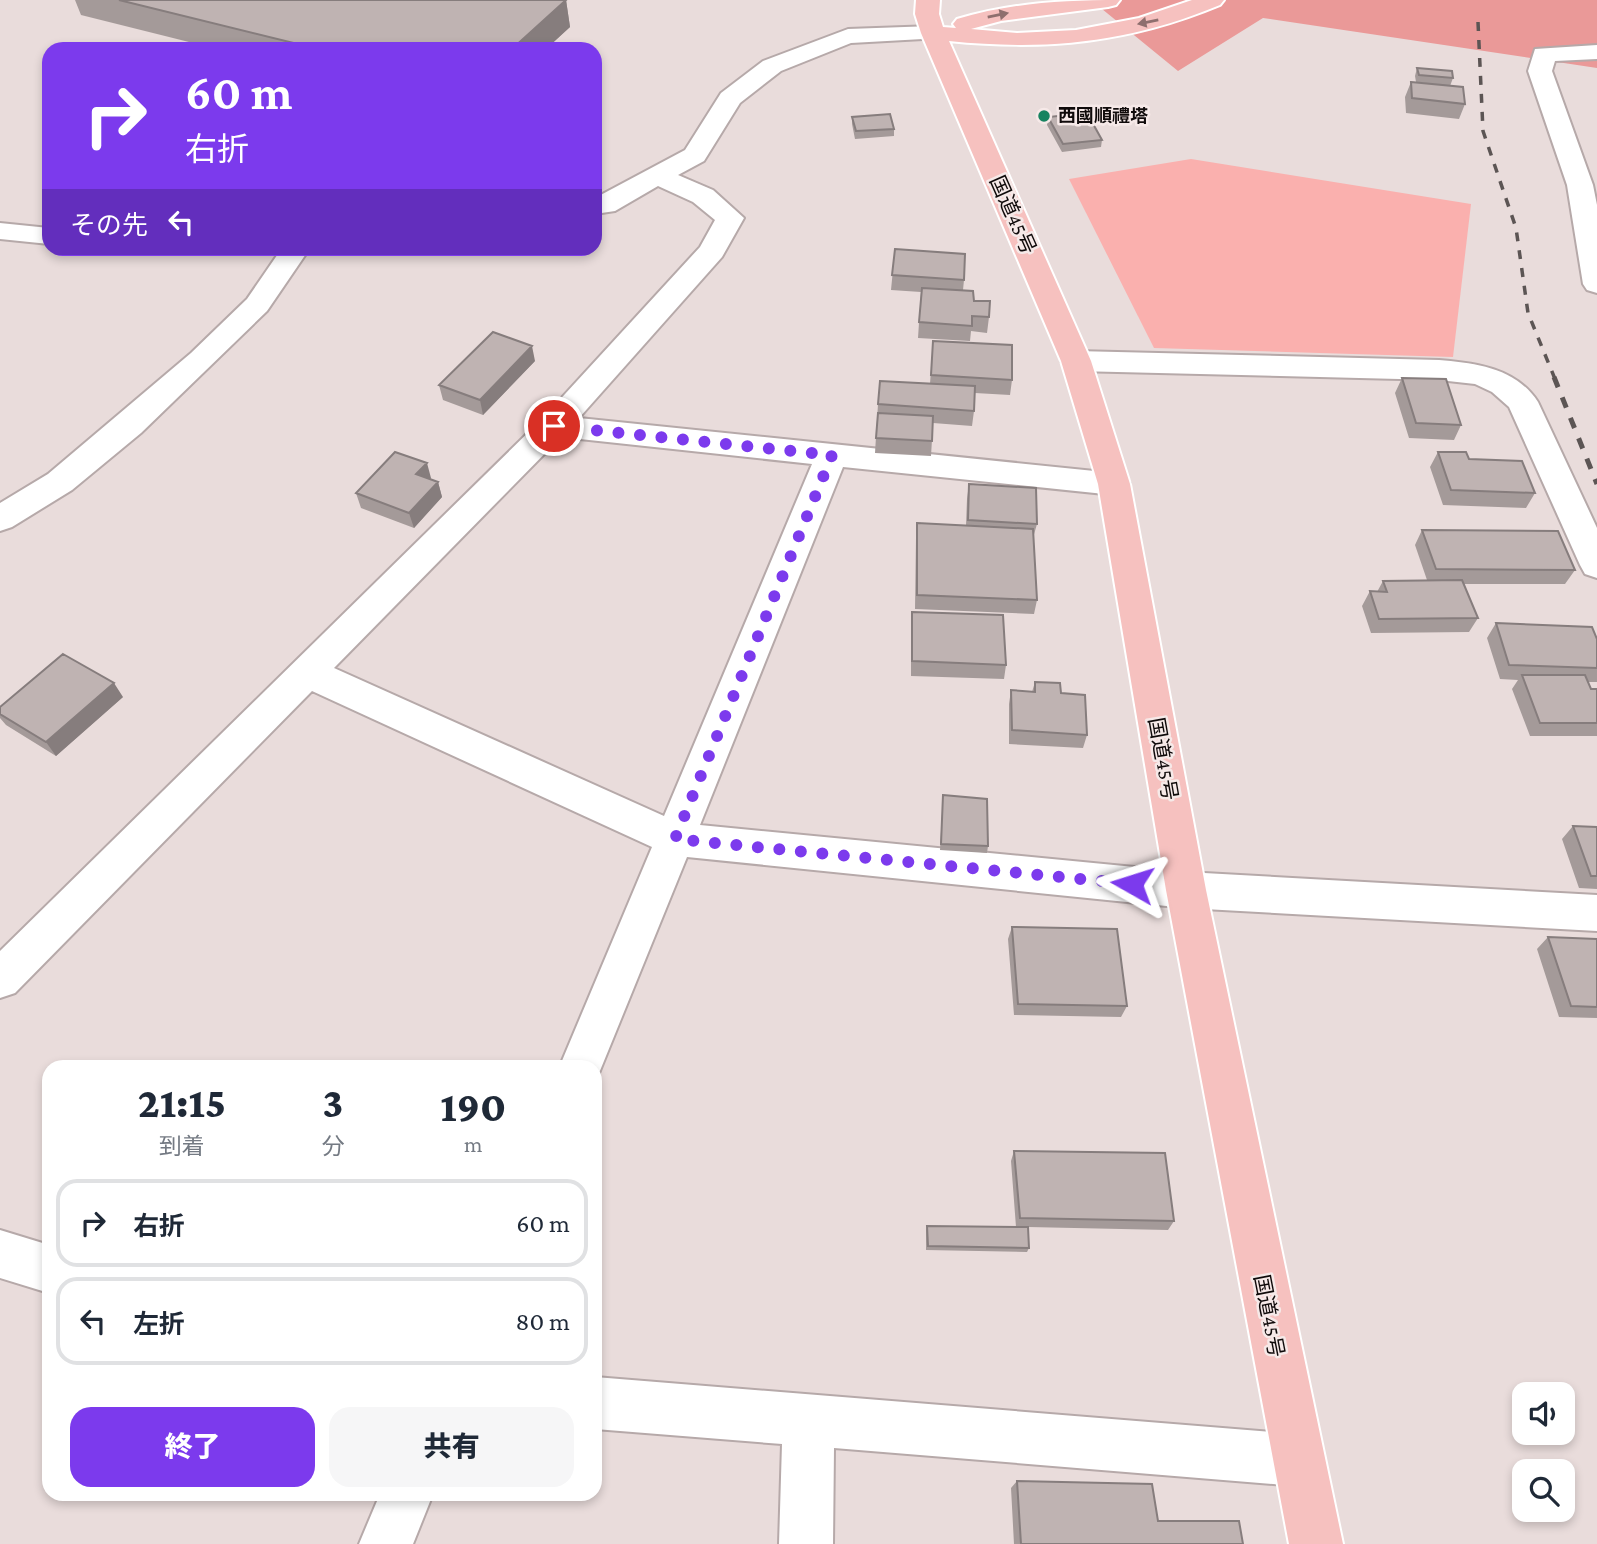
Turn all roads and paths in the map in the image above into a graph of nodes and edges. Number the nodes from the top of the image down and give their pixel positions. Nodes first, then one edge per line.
1 (1108, 0) edge
2 (1212, 0) edge
3 (930, 16) edge
4 (1597, 52) edge
5 (657, 176) junction
6 (602, 205) edge
7 (0, 231) edge
8 (42, 236) edge
9 (291, 256) edge
10 (1597, 284) edge
11 (1076, 361) junction
12 (554, 426) junction
13 (832, 455) junction
14 (1114, 484) junction
15 (0, 519) edge
16 (1597, 565) edge
17 (309, 673) junction
18 (675, 839) junction
19 (1186, 890) junction
20 (1597, 913) edge
21 (0, 979) edge
22 (584, 1060) edge
23 (0, 1254) edge
24 (42, 1267) edge
25 (602, 1404) edge
26 (809, 1419) junction
27 (1297, 1460) junction
28 (404, 1501) edge
29 (386, 1544) edge
30 (806, 1544) edge
31 (1316, 1544) edge

3 -> 1 highway
2 -> 3 highway
3 - 5 street
3 - 11 highway, 国道45号
4 - 10 street
5 - 6 street
5 - 12 street
7 - 8 street
9 - 15 street
11 - 14 highway, 国道45号
11 - 16 street
12 - 13 street
12 - 17 street
13 - 14 street
13 - 18 street
14 - 19 highway, 国道45号
17 - 18 street
17 - 21 street
18 - 19 street
18 - 22 street
19 - 20 street
19 - 27 highway, 国道45号
23 - 24 street
25 - 26 street
26 - 27 street
26 - 30 street
27 - 31 highway, 国道45号
28 - 29 street

